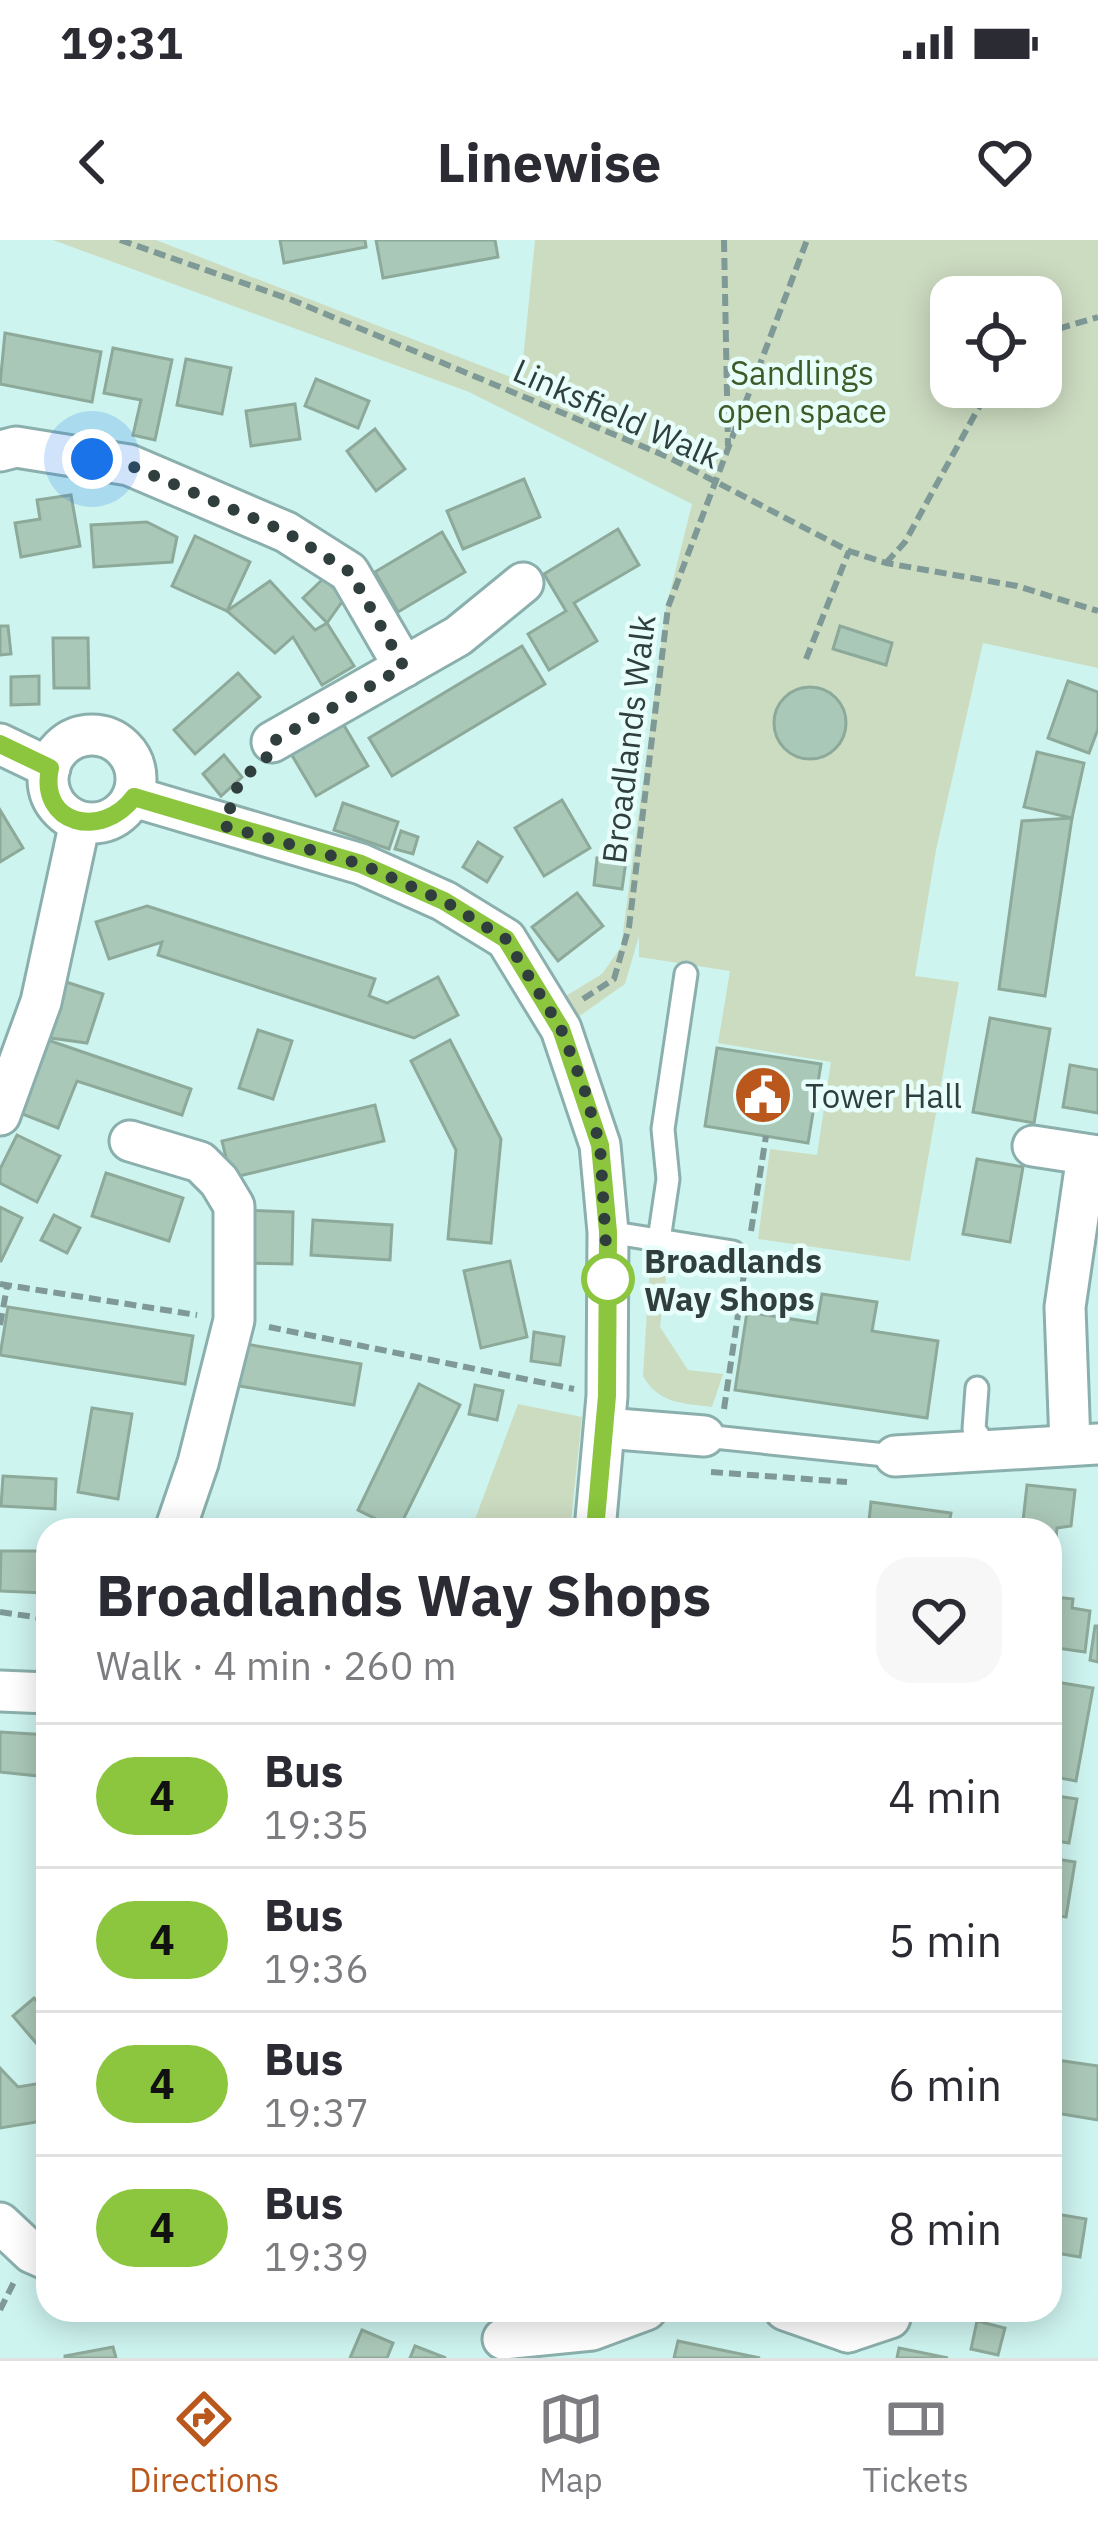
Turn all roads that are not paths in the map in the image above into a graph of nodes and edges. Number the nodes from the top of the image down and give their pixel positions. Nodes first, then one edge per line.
1 (0, 451) edge
2 (523, 584) dead end
3 (404, 667) junction
4 (272, 742) dead end
5 (0, 744) edge
6 (50, 768) junction
7 (134, 797) junction
8 (80, 822) junction
9 (686, 974) dead end
10 (0, 1115) edge
11 (130, 1141) dead end
12 (1033, 1145) dead end
13 (1092, 1156) edge
14 (608, 1232) junction
15 (659, 1240) junction
16 (740, 1252) road end
17 (977, 1388) dead end
18 (606, 1412) junction
19 (1084, 1444) edge
20 (714, 1449) joint
21 (988, 1450) junction
22 (896, 1456) joint
23 (180, 1518) edge
24 (596, 1518) edge
25 (0, 1691) edge
26 (36, 1693) edge
27 (0, 2223) edge
28 (36, 2255) edge
29 (614, 2322) edge
30 (806, 2322) edge
31 (883, 2322) edge
32 (501, 2336) edge
33 (846, 2345) edge

1 - 3 street
2 - 3 street
3 - 4 street
5 - 6 street
6 - 7 street
6 - 8 street
7 - 8 street
7 - 14 street
8 - 10 street
9 - 15 lane
11 - 23 street
12 - 13 street
13 - 19 street
14 - 15 lane
14 - 18 street
15 - 16 lane
17 - 21 lane
18 - 20 street
18 - 24 street
19 - 21 street
20 - 22 lane
21 - 22 street
25 - 26 street
27 - 28 street
29 - 32 street
30 - 33 street
31 - 33 street

